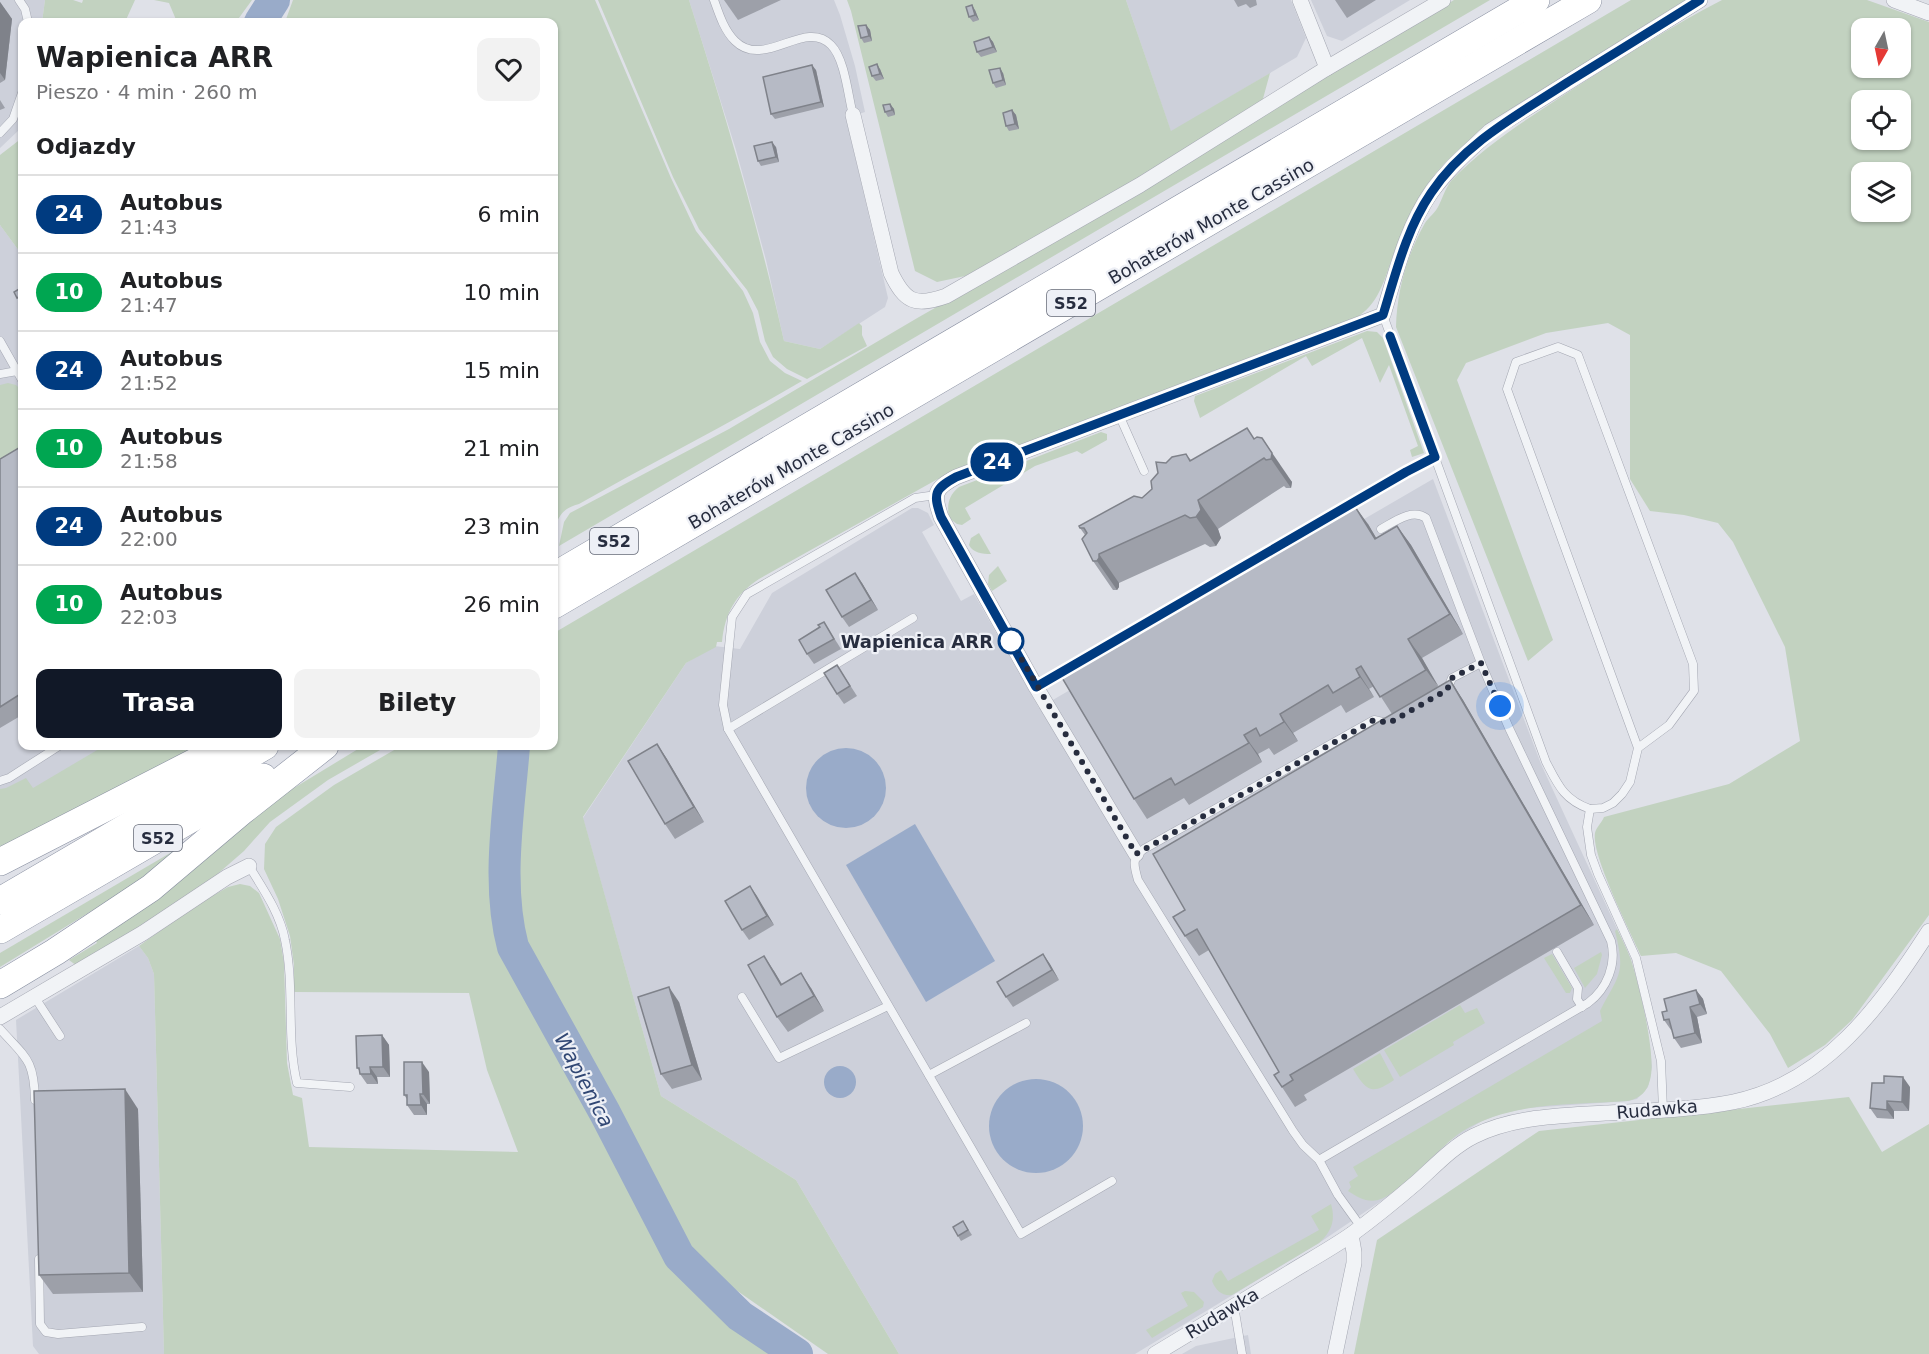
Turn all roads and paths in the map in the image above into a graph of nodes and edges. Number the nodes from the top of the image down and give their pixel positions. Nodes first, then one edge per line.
1 (20, 0) edge
2 (714, 0) edge
3 (1300, 0) edge
4 (1443, 0) edge
5 (1536, 0) edge
6 (1588, 0) edge
7 (1700, 0) edge
8 (1894, 0) edge
9 (1929, 13) edge
10 (26, 18) edge
11 (1327, 68) junction
12 (18, 105) edge
13 (853, 116) joint
14 (0, 133) edge
15 (1383, 315) junction
16 (0, 341) edge
17 (17, 371) joint
18 (0, 374) edge
19 (1120, 417) junction
20 (1435, 457) junction
21 (1144, 471) dead end
22 (936, 495) junction
23 (1381, 529) dead end
24 (558, 573) edge
25 (558, 603) edge
26 (913, 618) dead end
27 (1481, 663) junction
28 (1036, 687) junction
29 (1438, 696) edge
30 (1399, 718) edge
31 (728, 729) junction
32 (1638, 748) junction
33 (53, 750) edge
34 (218, 750) edge
35 (258, 750) edge
36 (309, 750) edge
37 (320, 750) edge
38 (0, 781) edge
39 (1590, 809) junction
40 (1136, 854) junction
41 (0, 862) edge
42 (249, 866) joint
43 (0, 901) edge
44 (0, 930) edge
45 (1929, 931) edge
46 (1557, 952) dead end
47 (0, 985) edge
48 (34, 996) junction
49 (742, 997) dead end
50 (888, 1006) junction
51 (1582, 1007) junction
52 (0, 1017) edge
53 (1026, 1023) dead end
54 (0, 1029) edge
55 (60, 1036) dead end
56 (929, 1076) junction
57 (350, 1087) dead end
58 (1663, 1110) junction
59 (36, 1114) edge
60 (1319, 1160) junction
61 (1112, 1181) dead end
62 (1356, 1231) junction
63 (39, 1254) edge
64 (1234, 1306) junction
65 (142, 1327) dead end
66 (1155, 1354) edge
67 (1242, 1354) edge
68 (1335, 1354) edge

1 - 10 lane
2 - 13 lane
3 - 11 street
4 - 11 street
5 - 24 highway, Bohaterów Monte Cassino / S52
6 - 25 highway, Bohaterów Monte Cassino / S52
7 - 15 street
8 - 9 street
11 - 13 street
12 - 14 lane
15 - 19 street
15 - 20 lane
16 - 17 lane
17 - 18 lane
19 - 21 lane
19 - 22 street
20 - 28 lane
20 - 39 lane
22 - 28 street
22 - 31 lane
23 - 27 lane
26 - 31 lane
27 - 29 lane
27 - 51 lane
28 - 40 street
30 - 40 lane
31 - 50 lane
32 - 32 lane
32 - 39 lane
33 - 38 lane
34 - 41 highway
35 - 43 highway, S52
36 - 44 highway, S52
37 - 47 highway
39 - 58 lane
40 - 60 lane
42 - 48 street
42 - 57 lane
45 - 58 street, Rudawka
46 - 51 lane
48 - 52 street
48 - 55 lane
49 - 50 lane
50 - 56 lane
51 - 60 lane
53 - 56 lane
54 - 59 lane
56 - 61 lane
58 - 62 street, Rudawka
60 - 62 lane
62 - 64 street, Rudawka
62 - 68 street
63 - 65 lane
64 - 66 street, Rudawka
64 - 67 lane

